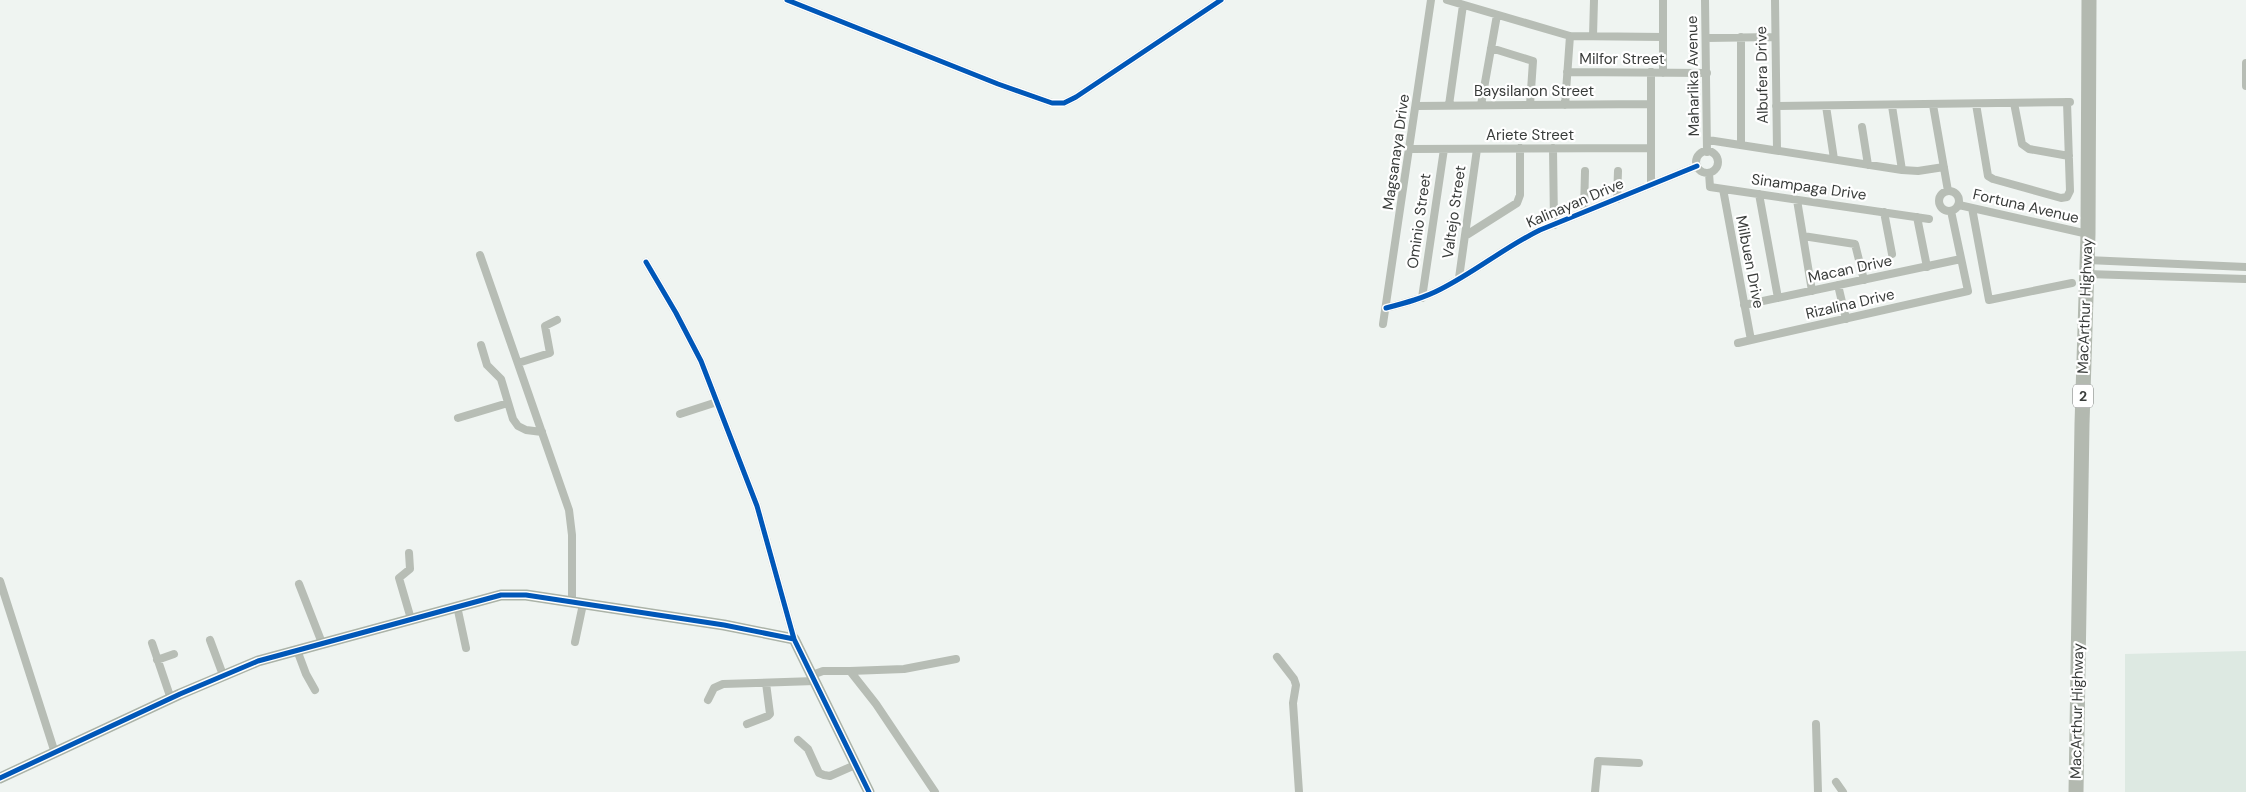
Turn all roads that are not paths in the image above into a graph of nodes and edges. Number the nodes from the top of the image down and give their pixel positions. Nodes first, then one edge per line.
1 (787, 0) edge
2 (1220, 0) edge
3 (1431, 0) edge
4 (1447, 0) edge
5 (1594, 0) edge
6 (1663, 0) edge
7 (1705, 0) edge
8 (1775, 0) edge
9 (2089, 0) edge
10 (1463, 5) junction
11 (1497, 15) junction
12 (1570, 36) junction
13 (1594, 36) junction
14 (1663, 37) junction
15 (1776, 37) junction
16 (1706, 38) junction
17 (1741, 38) junction
18 (1491, 48) junction
19 (2246, 63) edge
20 (1568, 72) junction
21 (1651, 72) junction
22 (1663, 73) junction
23 (1706, 73) junction
24 (2246, 86) edge
25 (2014, 103) junction
26 (1651, 104) junction
27 (1976, 104) junction
28 (1449, 105) junction
29 (1481, 105) junction
30 (1530, 105) junction
31 (1565, 105) junction
32 (1416, 106) junction
33 (1776, 106) junction
34 (1826, 106) junction
35 (1892, 106) junction
36 (1933, 106) junction
37 (1862, 127) dead end
38 (1708, 140) junction
39 (1741, 145) junction
40 (1520, 148) junction
41 (1553, 148) junction
42 (1651, 148) junction
43 (1410, 149) junction
44 (1444, 149) junction
45 (1477, 149) junction
46 (1777, 150) junction
47 (1707, 152) junction
48 (2069, 156) junction
49 (1834, 159) junction
50 (1868, 164) junction
51 (1697, 166) junction
52 (1944, 167) junction
53 (1618, 170) dead end
54 (1902, 170) junction
55 (1585, 171) dead end
56 (1708, 173) junction
57 (1651, 185) junction
58 (1723, 189) junction
59 (1948, 191) junction
60 (1759, 194) junction
61 (1617, 199) junction
62 (1796, 200) junction
63 (1959, 205) junction
64 (1972, 208) junction
65 (1951, 211) junction
66 (1584, 212) junction
67 (1884, 212) junction
68 (1917, 217) junction
69 (1929, 219) dead end
70 (1554, 225) junction
71 (2088, 234) junction
72 (1465, 236) junction
73 (1803, 236) junction
74 (1892, 254) dead end
75 (480, 255) dead end
76 (1962, 259) junction
77 (646, 262) dead end
78 (2167, 264) junction
79 (1926, 267) junction
80 (2087, 267) junction
81 (2246, 267) edge
82 (2167, 276) junction
83 (1459, 278) junction
84 (2246, 279) edge
85 (1864, 280) junction
86 (2072, 283) dead end
87 (1838, 285) junction
88 (1812, 291) junction
89 (1422, 298) junction
90 (1778, 298) junction
91 (1744, 305) junction
92 (1386, 308) junction
93 (1846, 319) junction
94 (557, 320) dead end
95 (1383, 324) dead end
96 (1751, 340) junction
97 (1738, 344) dead end
98 (481, 346) dead end
99 (518, 363) junction
100 (717, 402) junction
101 (508, 404) junction
102 (680, 414) dead end
103 (458, 418) dead end
104 (542, 432) junction
105 (409, 553) dead end
106 (0, 581) edge
107 (299, 584) dead end
108 (577, 603) junction
109 (457, 606) junction
110 (411, 619) junction
111 (210, 640) dead end
112 (794, 640) junction
113 (576, 642) dead end
114 (152, 643) dead end
115 (322, 643) junction
116 (466, 648) dead end
117 (297, 650) junction
118 (174, 654) dead end
119 (1277, 657) dead end
120 (956, 659) dead end
121 (157, 660) junction
122 (850, 671) junction
123 (223, 676) junction
124 (813, 678) junction
125 (766, 683) junction
126 (315, 690) dead end
127 (171, 699) junction
128 (708, 700) dead end
129 (747, 724) dead end
130 (1816, 724) dead end
131 (798, 740) dead end
132 (55, 753) junction
133 (1639, 763) dead end
134 (855, 766) junction
135 (0, 778) edge
136 (1836, 782) dead end
137 (869, 792) edge
138 (935, 792) edge
139 (1300, 792) edge
140 (1596, 792) edge
141 (1818, 792) edge
142 (1843, 792) edge
143 (2076, 792) edge

1 - 2 street
3 - 32 street, Magsanaya Drive
4 - 10 street
5 - 13 street
6 - 14 street
7 - 16 street, Maharlika Avenue
8 - 15 street, Albufera Drive
9 - 71 highway, MacArthur Highway / 2
10 - 11 street
10 - 28 street
11 - 12 street
11 - 18 street
12 - 13 street
12 - 20 street
13 - 14 street
14 - 22 street
15 - 17 street
15 - 33 street, Albufera Drive
16 - 17 street
16 - 23 street, Maharlika Avenue
17 - 39 street
18 - 29 street
18 - 30 street
19 - 24 street
20 - 21 street, Milfor Street
20 - 31 street
21 - 22 street, Milfor Street
21 - 26 street
22 - 23 street, Milfor Street
23 - 38 street, Maharlika Avenue
25 - 27 street
25 - 48 street
25 - 48 street
26 - 31 street, Baysilanon Street
26 - 42 street
27 - 36 street
27 - 48 street
28 - 29 street, Baysilanon Street
28 - 32 street, Baysilanon Street
29 - 30 street, Baysilanon Street
30 - 31 street, Baysilanon Street
32 - 43 street, Magsanaya Drive
33 - 34 street
33 - 46 street, Albufera Drive
34 - 35 street
34 - 49 street
35 - 36 street
35 - 54 street
36 - 52 street
37 - 50 street
38 - 39 street
38 - 47 street, Maharlika Avenue
39 - 46 street
40 - 41 street, Ariete Street
40 - 45 street, Ariete Street
40 - 72 street
41 - 42 street, Ariete Street
41 - 70 street
42 - 57 street
43 - 44 street, Ariete Street
43 - 92 street, Magsanaya Drive
44 - 45 street, Ariete Street
44 - 89 street, Ominio Street
45 - 72 street, Valtejo Street
46 - 49 street
47 - 51 street
47 - 56 street
49 - 50 street
50 - 54 street
51 - 56 street
51 - 57 street, Kalinayan Drive
52 - 54 street
52 - 59 street
53 - 61 street
55 - 66 street
56 - 58 street
57 - 61 street, Kalinayan Drive
58 - 60 street, Sinampaga Drive
58 - 91 street, Milbuen Drive
59 - 63 street
59 - 65 street
60 - 62 street, Sinampaga Drive
60 - 90 street
61 - 66 street, Kalinayan Drive
62 - 67 street, Sinampaga Drive
62 - 73 street
63 - 64 street, Fortuna Avenue
63 - 65 street
64 - 71 street, Fortuna Avenue
64 - 86 street
65 - 76 street
66 - 70 street, Kalinayan Drive
67 - 68 street, Sinampaga Drive
67 - 74 street
68 - 69 street, Sinampaga Drive
68 - 79 street
70 - 83 street, Kalinayan Drive
71 - 80 highway, MacArthur Highway / 2
72 - 83 street, Valtejo Street
73 - 85 street
73 - 88 street
75 - 99 street
76 - 79 street, Macan Drive
76 - 93 street, Rizalina Drive
77 - 100 street
78 - 80 street
78 - 81 street
78 - 82 street
79 - 85 street, Macan Drive
80 - 82 street
80 - 143 highway, MacArthur Highway / 2
82 - 84 street
83 - 89 street, Kalinayan Drive
85 - 87 street, Macan Drive
87 - 88 street, Macan Drive
87 - 93 street
88 - 90 street, Macan Drive
89 - 92 street, Kalinayan Drive
90 - 91 street, Macan Drive
91 - 96 street, Milbuen Drive
92 - 95 street, Magsanaya Drive
93 - 96 street, Rizalina Drive
94 - 99 street
96 - 97 street, Rizalina Drive
98 - 101 street
99 - 104 street
100 - 102 street
100 - 112 street
101 - 103 street
101 - 104 street
104 - 108 street
105 - 110 street
106 - 132 street
107 - 115 street
108 - 109 street
108 - 112 street
108 - 113 street
109 - 110 street
109 - 116 street
110 - 115 street
111 - 123 street
112 - 124 street
114 - 121 street
115 - 117 street
117 - 123 street
117 - 126 street
118 - 121 street
119 - 139 street
120 - 122 street
121 - 127 street
122 - 124 street
122 - 138 street
123 - 127 street
124 - 125 street
124 - 134 street
125 - 128 street
125 - 129 street
127 - 132 street
130 - 141 street
131 - 134 street
132 - 135 street
133 - 140 street
134 - 137 street
136 - 142 street

